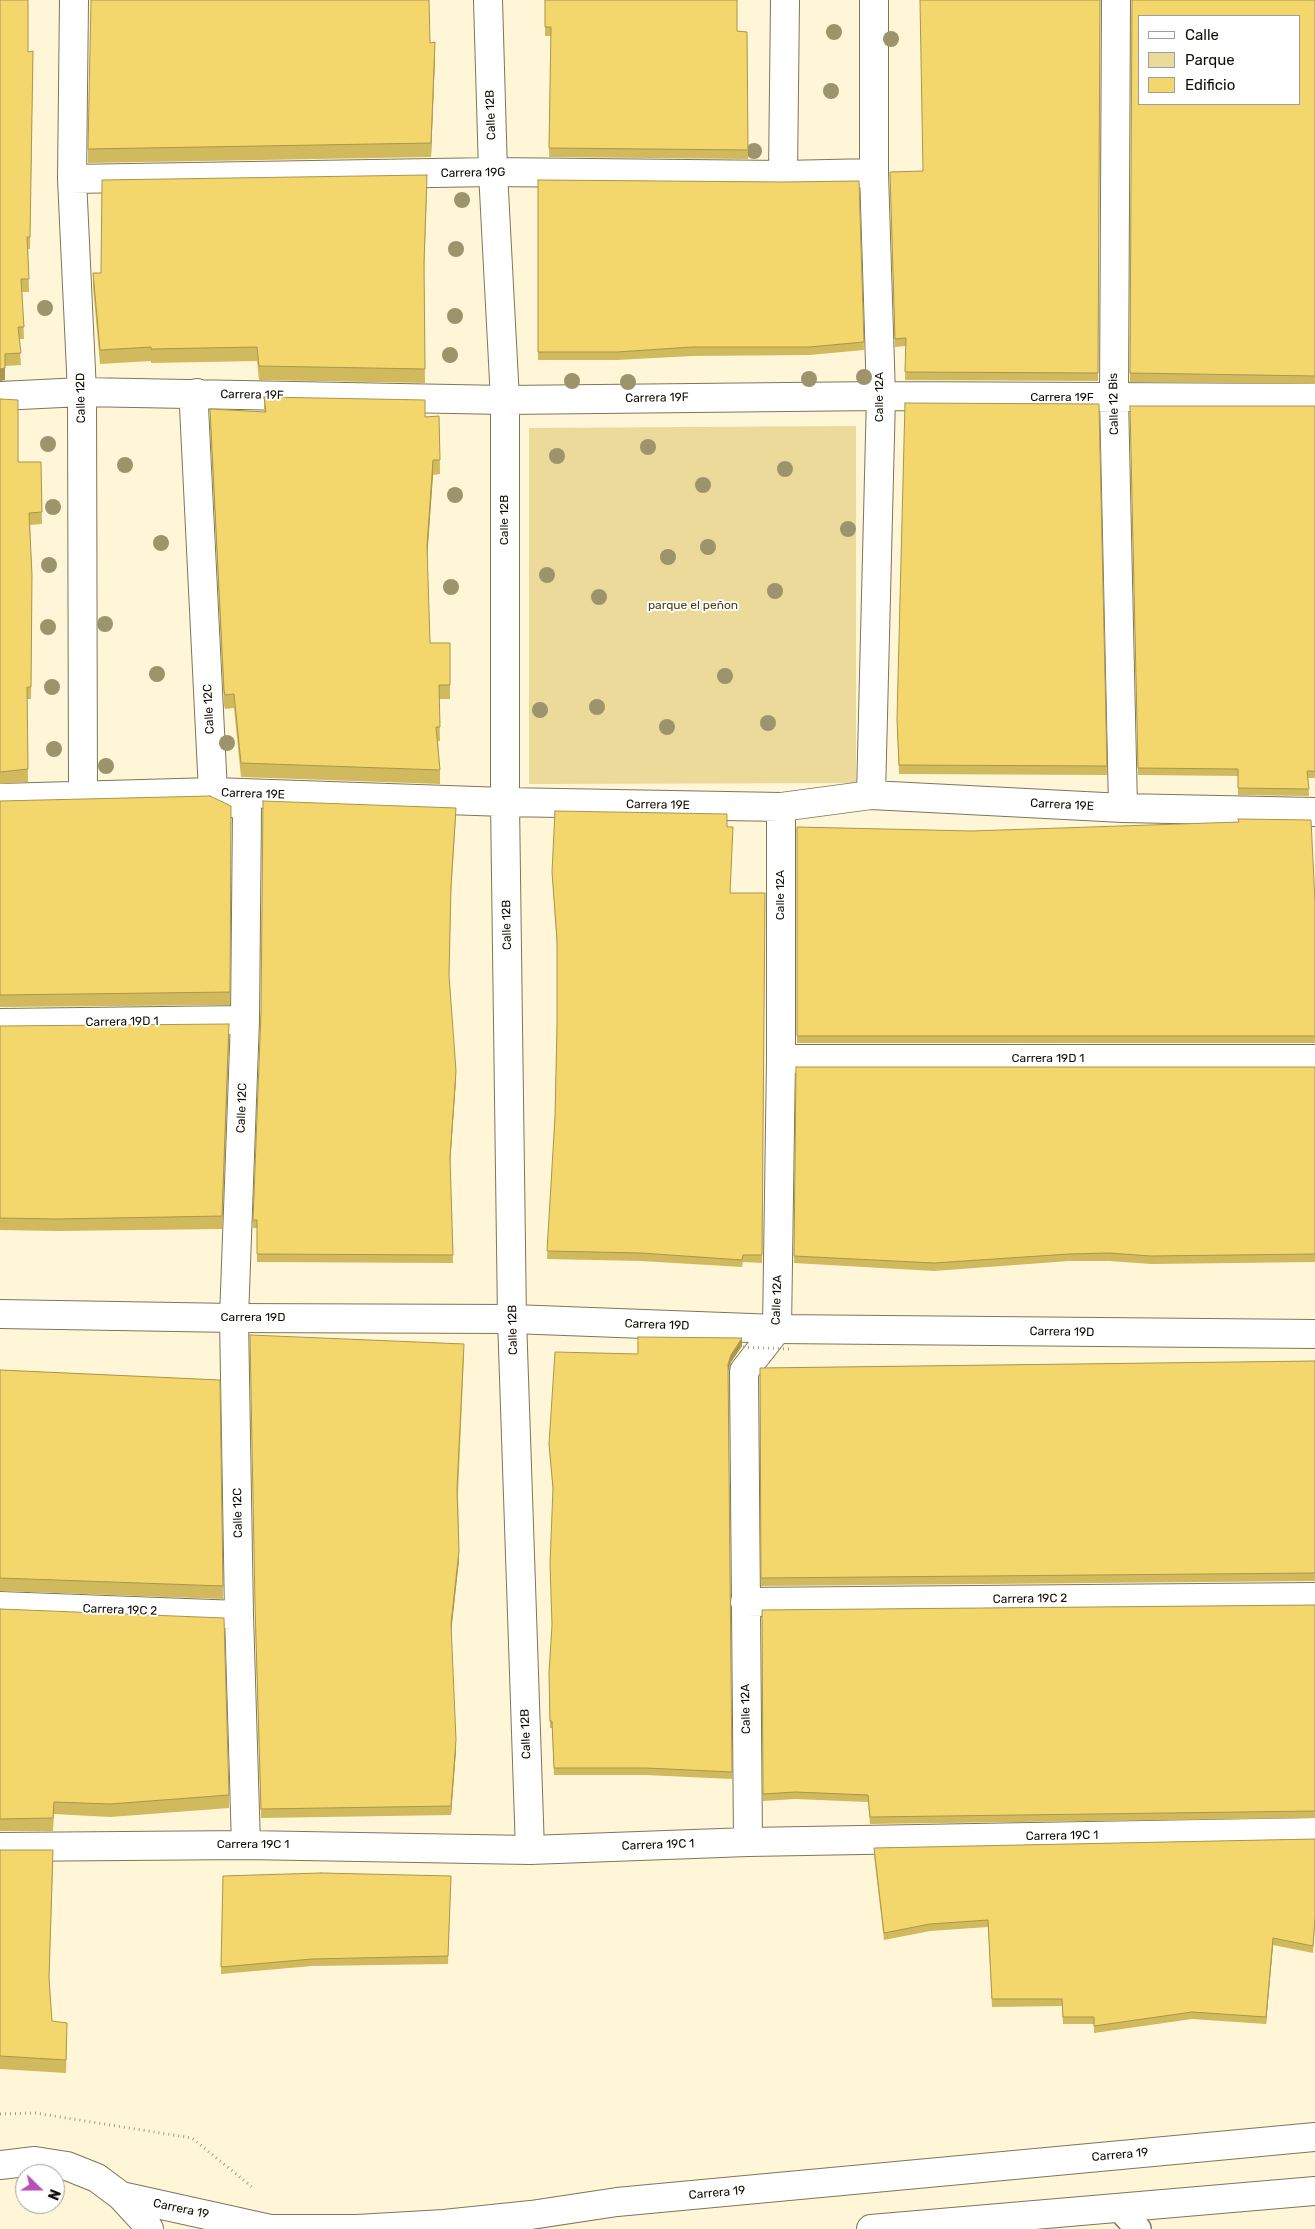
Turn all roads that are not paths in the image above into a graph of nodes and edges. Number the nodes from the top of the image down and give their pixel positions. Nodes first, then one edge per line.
1 (74, 0) edge
2 (488, 0) edge
3 (785, 0) edge
4 (874, 0) edge
5 (1116, 0) edge
6 (492, 172) junction
7 (874, 173) junction
8 (783, 175) junction
9 (72, 179) junction
10 (82, 392) junction
11 (198, 393) junction
12 (0, 396) edge
13 (881, 396) junction
14 (1114, 398) junction
15 (1315, 398) edge
16 (505, 400) junction
17 (213, 792) junction
18 (871, 795) junction
19 (83, 796) junction
20 (0, 798) edge
21 (505, 802) junction
22 (781, 807) junction
23 (1123, 808) junction
24 (1315, 812) edge
25 (245, 1020) junction
26 (0, 1023) edge
27 (781, 1059) junction
28 (1315, 1059) edge
29 (0, 1314) edge
30 (234, 1318) junction
31 (512, 1319) junction
32 (1315, 1334) edge
33 (784, 1339) junction
34 (1315, 1596) edge
35 (745, 1602) junction
36 (0, 1606) edge
37 (239, 1615) junction
38 (1315, 1832) edge
39 (748, 1842) junction
40 (246, 1845) junction
41 (0, 1847) edge
42 (530, 1850) junction
43 (1315, 2137) edge
44 (0, 2165) edge
45 (1315, 2191) edge
46 (121, 2196) junction
47 (1119, 2208) junction
48 (945, 2226) edge
49 (149, 2229) edge
50 (871, 2229) edge
51 (1138, 2229) edge

1 - 9 street, Calle 12D
2 - 6 street, Calle 12B
3 - 8 street
4 - 7 street, Calle 12A
5 - 14 street, Calle 12 Bis
6 - 8 street, Carrera 19G
6 - 9 street, Carrera 19G
6 - 16 street, Calle 12B
7 - 8 street, Carrera 19G
7 - 13 street, Calle 12A
9 - 10 street, Calle 12D
10 - 11 street, Carrera 19F
10 - 12 street, Carrera 19F
10 - 19 street, Calle 12D
11 - 16 street, Carrera 19F
11 - 17 street, Calle 12C
13 - 14 street, Carrera 19F
13 - 16 street, Carrera 19F
13 - 18 street, Calle 12A
14 - 15 street, Carrera 19F
14 - 23 street, Calle 12 Bis
16 - 21 street, Calle 12B
17 - 19 street, Carrera 19E
17 - 21 street, Carrera 19E
17 - 25 street, Calle 12C
18 - 22 street, Carrera 19E
18 - 23 street, Carrera 19E
19 - 20 street, Carrera 19E
21 - 22 street, Carrera 19E
21 - 31 street, Calle 12B
22 - 27 street, Calle 12A
23 - 24 street, Carrera 19E
25 - 26 street, Carrera 19D 1
25 - 30 street, Calle 12C
27 - 28 street, Carrera 19D 1
27 - 33 street, Calle 12A
29 - 30 street, Carrera 19D
30 - 31 street, Carrera 19D
30 - 37 street, Calle 12C
31 - 33 street, Carrera 19D
31 - 42 street, Calle 12B
32 - 33 street, Carrera 19D
33 - 35 street, Calle 12A
34 - 35 street, Carrera 19C 2
35 - 39 street, Calle 12A
36 - 37 street, Carrera 19C 2
37 - 40 street, Calle 12C
38 - 39 street, Carrera 19C 1
39 - 42 street, Carrera 19C 1
40 - 41 street, Carrera 19C 1
40 - 42 street, Carrera 19C 1
43 - 46 street, Carrera 19
44 - 46 street
45 - 47 street
46 - 49 street
47 - 48 street
47 - 51 lane
48 - 50 street

